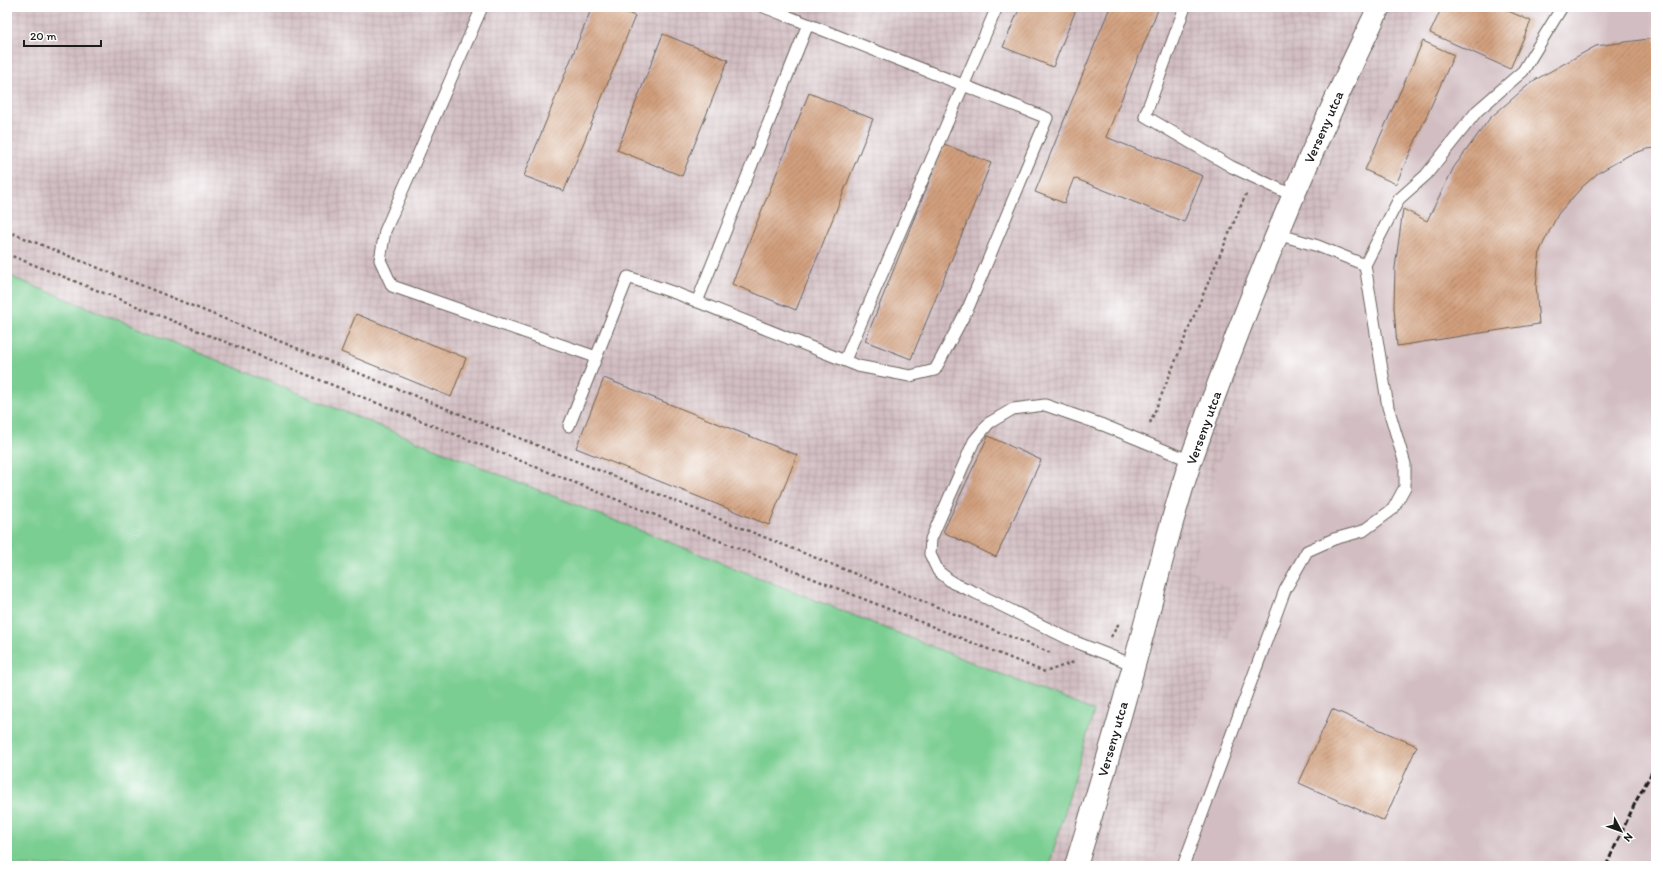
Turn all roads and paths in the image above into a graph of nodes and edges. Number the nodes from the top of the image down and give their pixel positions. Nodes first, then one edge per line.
1 (482, 7) edge
2 (764, 7) edge
3 (997, 7) edge
4 (1185, 7) edge
5 (1379, 7) edge
6 (1562, 7) edge
7 (784, 11) edge
8 (808, 24) junction
9 (963, 85) junction
10 (1254, 177) junction
11 (1294, 196) junction
12 (7, 231) edge
13 (1277, 234) junction
14 (7, 254) edge
15 (1365, 265) junction
16 (697, 302) junction
17 (596, 357) junction
18 (845, 360) junction
19 (569, 426) dead end
20 (1142, 442) junction
21 (1191, 461) junction
22 (1052, 654) dead end
23 (1066, 659) dead end
24 (1134, 665) junction
25 (1076, 866) edge
26 (1183, 866) edge

1 - 17 lane
2 - 7 lane
3 - 9 lane
4 - 10 lane
5 - 11 street, Verseny utca
6 - 15 lane
7 - 8 lane
8 - 9 lane
8 - 16 lane
9 - 18 lane
9 - 18 lane
10 - 11 lane
10 - 20 path
11 - 13 street, Verseny utca
12 - 22 path
13 - 15 lane
13 - 21 street, Verseny utca
14 - 23 path
15 - 26 lane
16 - 17 lane
16 - 18 lane
17 - 19 lane
20 - 21 lane
20 - 24 lane
21 - 24 street, Verseny utca
24 - 25 street, Verseny utca

